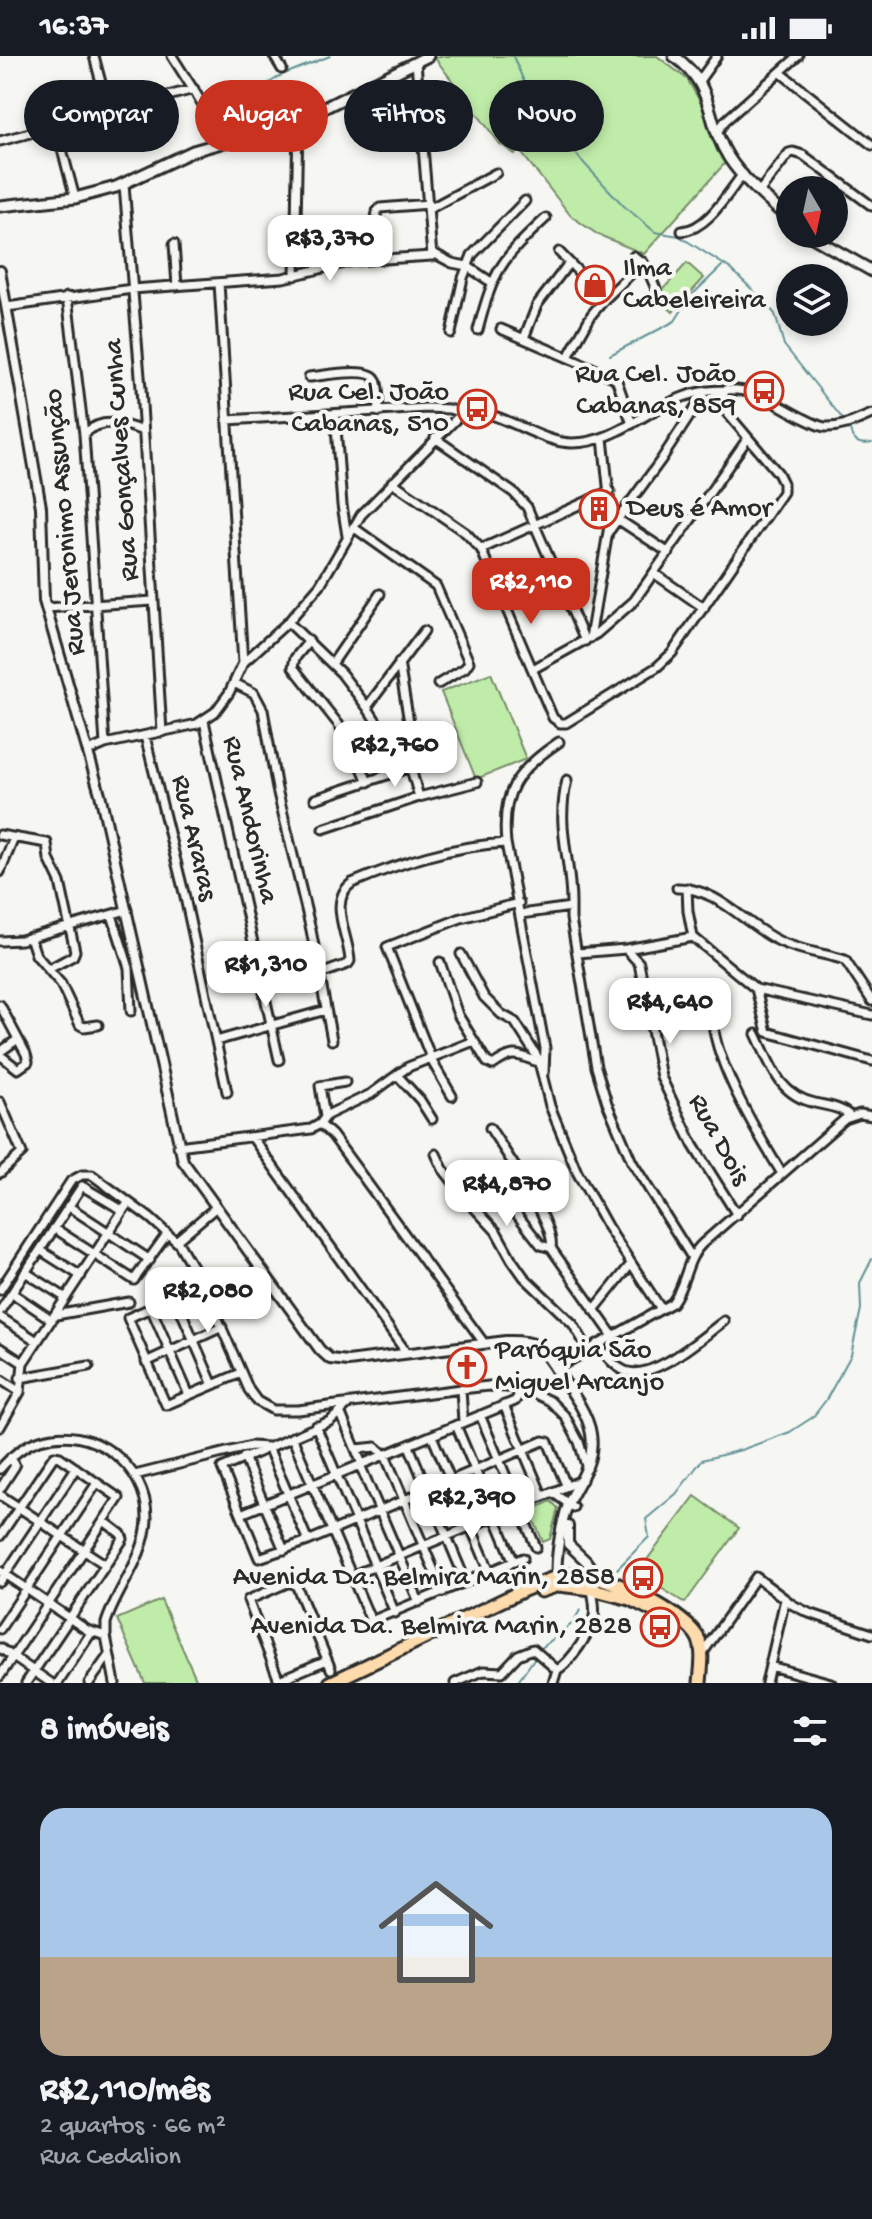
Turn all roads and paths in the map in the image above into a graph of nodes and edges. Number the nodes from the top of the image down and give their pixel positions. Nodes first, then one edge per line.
1 (94, 56) edge
2 (172, 56) edge
3 (274, 56) edge
4 (428, 56) edge
5 (674, 56) edge
6 (717, 56) edge
7 (798, 56) edge
8 (416, 62) junction
9 (282, 69) dead end
10 (781, 73) junction
11 (100, 80) edge
12 (699, 81) junction
13 (194, 89) joint
14 (179, 93) edge
15 (328, 106) edge
16 (714, 119) junction
17 (725, 121) junction
18 (717, 132) junction
19 (24, 135) edge
20 (0, 141) edge
21 (872, 145) edge
22 (195, 151) edge
23 (63, 152) edge
24 (297, 152) edge
25 (496, 173) dead end
26 (743, 174) junction
27 (124, 185) junction
28 (759, 192) junction
29 (75, 198) junction
30 (525, 201) dead end
31 (0, 206) edge
32 (429, 206) junction
33 (872, 206) edge
34 (776, 207) edge
35 (546, 218) dead end
36 (375, 228) dead end
37 (682, 231) dead end
38 (174, 244) dead end
39 (832, 248) edge
40 (559, 252) dead end
41 (433, 253) junction
42 (634, 256) dead end
43 (643, 262) junction
44 (569, 263) junction
45 (467, 266) junction
46 (0, 271) edge
47 (872, 271) edge
48 (295, 276) junction
49 (491, 282) junction
50 (219, 283) junction
51 (177, 286) junction
52 (132, 289) junction
53 (656, 289) dead end
54 (67, 297) junction
55 (605, 299) junction
56 (5, 313) edge
57 (501, 329) dead end
58 (478, 330) dead end
59 (451, 333) dead end
60 (524, 338) junction
61 (568, 357) junction
62 (309, 377) dead end
63 (727, 389) junction
64 (706, 391) junction
65 (379, 412) junction
66 (462, 413) junction
67 (872, 414) edge
68 (335, 415) junction
69 (227, 420) junction
70 (632, 424) junction
71 (143, 431) junction
72 (84, 434) junction
73 (435, 438) junction
74 (603, 438) junction
75 (748, 438) junction
76 (392, 482) junction
77 (610, 491) junction
78 (342, 505) junction
79 (361, 515) junction
80 (619, 520) junction
81 (536, 524) junction
82 (353, 527) junction
83 (608, 532) junction
84 (347, 536) junction
85 (481, 549) junction
86 (669, 553) junction
87 (655, 574) junction
88 (380, 594) dead end
89 (153, 601) junction
90 (95, 604) junction
91 (46, 608) junction
92 (704, 608) junction
93 (288, 622) junction
94 (424, 631) dead end
95 (587, 640) junction
96 (309, 641) junction
97 (243, 663) junction
98 (399, 663) junction
99 (332, 664) junction
100 (533, 669) junction
101 (234, 683) junction
102 (438, 684) dead end
103 (367, 707) junction
104 (204, 721) junction
105 (162, 732) junction
106 (145, 736) junction
107 (559, 742) dead end
108 (105, 744) junction
109 (404, 744) junction
110 (89, 751) junction
111 (411, 767) junction
112 (567, 780) dead end
113 (368, 782) junction
114 (477, 782) dead end
115 (419, 797) junction
116 (315, 799) dead end
117 (323, 829) dead end
118 (0, 835) edge
119 (14, 838) junction
120 (506, 843) junction
121 (0, 872) edge
122 (677, 888) dead end
123 (687, 888) junction
124 (519, 903) junction
125 (571, 907) junction
126 (127, 910) junction
127 (521, 914) junction
128 (112, 915) junction
129 (70, 926) junction
130 (30, 937) junction
131 (693, 937) junction
132 (0, 941) edge
133 (626, 949) junction
134 (578, 953) junction
135 (461, 954) dead end
136 (440, 962) dead end
137 (49, 969) junction
138 (320, 974) junction
139 (756, 989) junction
140 (647, 1001) junction
141 (872, 1001) edge
142 (0, 1005) edge
143 (326, 1010) junction
144 (131, 1011) dead end
145 (872, 1015) edge
146 (271, 1023) junction
147 (98, 1025) dead end
148 (756, 1034) dead end
149 (18, 1039) junction
150 (332, 1040) dead end
151 (216, 1041) junction
152 (474, 1041) junction
153 (0, 1054) edge
154 (431, 1058) junction
155 (279, 1060) dead end
156 (872, 1061) edge
157 (540, 1063) junction
158 (544, 1074) junction
159 (397, 1075) junction
160 (345, 1082) dead end
161 (227, 1092) dead end
162 (452, 1096) dead end
163 (0, 1102) edge
164 (850, 1116) junction
165 (872, 1116) edge
166 (432, 1119) dead end
167 (322, 1121) junction
168 (490, 1128) dead end
169 (252, 1137) junction
170 (178, 1146) junction
171 (436, 1154) dead end
172 (781, 1172) junction
173 (0, 1173) edge
174 (486, 1175) dead end
175 (128, 1203) junction
176 (68, 1206) junction
177 (215, 1208) junction
178 (122, 1210) junction
179 (737, 1215) junction
180 (54, 1228) junction
181 (108, 1232) junction
182 (167, 1234) junction
183 (176, 1241) junction
184 (551, 1248) junction
185 (40, 1250) junction
186 (94, 1254) junction
187 (691, 1256) junction
188 (150, 1260) junction
189 (631, 1264) junction
190 (25, 1272) junction
191 (81, 1276) junction
192 (203, 1285) junction
193 (0, 1290) edge
194 (12, 1293) junction
195 (175, 1297) junction
196 (66, 1298) junction
197 (129, 1302) dead end
198 (151, 1308) junction
199 (661, 1309) junction
200 (594, 1310) junction
201 (0, 1311) edge
202 (0, 1317) edge
203 (54, 1317) junction
204 (724, 1321) dead end
205 (222, 1327) junction
206 (613, 1336) junction
207 (37, 1341) junction
208 (194, 1341) junction
209 (484, 1343) junction
210 (597, 1344) junction
211 (0, 1348) edge
212 (588, 1349) junction
213 (170, 1352) junction
214 (406, 1352) junction
215 (146, 1362) junction
216 (23, 1363) junction
217 (89, 1366) dead end
218 (555, 1369) junction
219 (241, 1373) junction
220 (20, 1378) junction
221 (0, 1379) edge
222 (213, 1385) junction
223 (523, 1388) junction
224 (461, 1389) junction
225 (20, 1392) junction
226 (189, 1395) junction
227 (348, 1405) junction
228 (504, 1405) junction
229 (4, 1413) edge
230 (341, 1414) junction
231 (480, 1415) junction
232 (459, 1424) junction
233 (316, 1426) junction
234 (0, 1427) edge
235 (432, 1436) junction
236 (292, 1437) junction
237 (409, 1446) junction
238 (268, 1447) junction
239 (357, 1449) junction
240 (523, 1449) junction
241 (385, 1455) junction
242 (11, 1457) junction
243 (244, 1457) junction
244 (499, 1459) junction
245 (361, 1464) junction
246 (76, 1468) junction
247 (0, 1469) edge
248 (587, 1469) junction
249 (475, 1470) junction
250 (336, 1474) junction
251 (135, 1475) junction
252 (451, 1480) junction
253 (582, 1480) junction
254 (97, 1483) junction
255 (312, 1484) junction
256 (566, 1485) junction
257 (427, 1490) junction
258 (0, 1492) edge
259 (552, 1492) junction
260 (288, 1494) junction
261 (542, 1495) junction
262 (403, 1500) junction
263 (265, 1504) junction
264 (518, 1505) junction
265 (571, 1505) junction
266 (19, 1507) junction
267 (380, 1510) junction
268 (241, 1514) junction
269 (495, 1516) junction
270 (356, 1520) junction
271 (104, 1521) junction
272 (41, 1522) junction
273 (471, 1526) junction
274 (332, 1530) junction
275 (0, 1536) edge
276 (62, 1536) junction
277 (446, 1536) junction
278 (308, 1541) junction
279 (423, 1547) junction
280 (536, 1547) dead end
281 (284, 1550) junction
282 (84, 1551) junction
283 (399, 1556) junction
284 (581, 1556) junction
285 (523, 1558) dead end
286 (557, 1560) junction
287 (514, 1562) junction
288 (106, 1565) junction
289 (375, 1566) junction
290 (490, 1572) junction
291 (2, 1576) edge
292 (351, 1576) junction
293 (558, 1581) junction
294 (594, 1581) junction
295 (466, 1582) junction
296 (27, 1590) junction
297 (443, 1592) junction
298 (785, 1599) junction
299 (419, 1602) junction
300 (49, 1604) junction
301 (395, 1613) junction
302 (70, 1618) junction
303 (0, 1629) edge
304 (91, 1633) junction
305 (717, 1634) junction
306 (872, 1634) edge
307 (106, 1636) junction
308 (697, 1636) junction
309 (0, 1648) edge
310 (109, 1655) junction
311 (13, 1657) junction
312 (700, 1657) junction
313 (327, 1660) junction
314 (770, 1666) junction
315 (331, 1669) dead end
316 (557, 1670) junction
317 (34, 1671) junction
318 (0, 1676) edge
319 (280, 1682) edge
320 (26, 1683) edge
321 (51, 1683) edge
322 (58, 1683) edge
323 (89, 1683) edge
324 (115, 1683) edge
325 (330, 1683) edge
326 (455, 1683) edge
327 (553, 1683) edge
328 (700, 1683) edge
329 (766, 1683) edge
330 (829, 1683) edge

1 - 11 street
2 - 13 street
3 - 9 street
4 - 8 main road
5 - 12 main road
6 - 12 street
7 - 10 street
8 - 15 main road
8 - 32 street
10 - 17 street
10 - 21 street
12 - 16 main road
13 - 14 street
16 - 17 street
16 - 18 main road
17 - 18 street
18 - 26 main road
19 - 20 street
22 - 27 main road
23 - 29 street
24 - 48 street
25 - 32 street
26 - 28 main road
26 - 37 street
27 - 29 main road
27 - 52 street, Rua Gonçalves Cunha
28 - 33 street
28 - 34 main road
29 - 31 main road
30 - 45 street
32 - 36 street
32 - 41 street
35 - 49 street
38 - 51 street
39 - 47 main road
40 - 44 street
41 - 45 street
41 - 48 street
42 - 43 street
43 - 53 street
43 - 55 street
44 - 55 street
44 - 60 street
45 - 49 street
45 - 59 street
46 - 56 street
48 - 50 street
49 - 58 street
50 - 51 street
50 - 69 street
51 - 52 street
52 - 54 street
52 - 71 street, Rua Gonçalves Cunha
54 - 56 street
54 - 72 street, Rua Jeronimo Assunção
55 - 61 street
56 - 91 street
57 - 60 street
60 - 61 street
61 - 70 street
62 - 65 street
63 - 64 street
63 - 67 street
63 - 75 street
64 - 70 street
64 - 80 street
65 - 66 street
65 - 68 street
66 - 73 street
66 - 74 street
68 - 69 street
68 - 78 street
69 - 97 street
70 - 74 street
71 - 72 street
71 - 89 street, Rua Gonçalves Cunha
72 - 90 street, Rua Jeronimo Assunção
73 - 76 street
73 - 81 street
74 - 77 street
75 - 86 street
75 - 92 street
76 - 79 street
76 - 85 street
77 - 81 street
77 - 83 street
78 - 79 street
78 - 84 street
79 - 82 street
80 - 83 street
80 - 86 street
81 - 85 street
81 - 95 street
82 - 84 street
82 - 102 street
83 - 95 street
84 - 93 street
85 - 100 street
86 - 87 street
87 - 92 street
87 - 95 street
88 - 99 street
89 - 90 street
89 - 105 street, Rua Gonçalves Cunha
90 - 91 street
90 - 108 street, Rua Jeronimo Assunção
91 - 110 street
92 - 100 street
93 - 96 street
93 - 97 street
94 - 98 street
95 - 100 street
96 - 99 street
96 - 113 street
97 - 101 street
98 - 103 street
98 - 109 street
99 - 103 street
101 - 104 street
101 - 138 street
103 - 109 street
104 - 105 street
104 - 146 street, Rua Andorinha
105 - 106 street
106 - 108 street
106 - 151 street, Rua Araras
107 - 120 street
108 - 110 street
109 - 111 street
110 - 126 street
111 - 113 street
111 - 115 street
112 - 125 street
113 - 116 street
114 - 115 street
115 - 117 street
118 - 119 street
119 - 121 street
119 - 129 street
120 - 124 street
120 - 138 street
122 - 123 street
123 - 131 street
123 - 141 street
124 - 127 street
124 - 154 street
125 - 127 street
125 - 134 street
126 - 128 street
126 - 170 street
127 - 158 street
128 - 129 street
128 - 144 street
129 - 130 street
129 - 137 street
130 - 132 street
130 - 137 street
131 - 133 street
131 - 139 street
133 - 134 street
133 - 140 street, Rua Dois
134 - 187 street
135 - 157 street
136 - 152 street
137 - 147 street
138 - 143 street
139 - 145 street
139 - 156 street
140 - 172 street
140 - 179 street, Rua Dois
142 - 149 street
143 - 146 street
143 - 150 street
146 - 151 street
146 - 155 street, Rua Andorinha
148 - 164 street
149 - 153 street
149 - 153 street
151 - 161 street, Rua Araras
152 - 154 street
152 - 157 street
154 - 159 street
154 - 162 street
157 - 158 street
158 - 189 street
159 - 166 street
159 - 167 street
160 - 167 street
163 - 173 street
164 - 165 street
164 - 172 street
167 - 169 street
167 - 209 street
168 - 184 street
169 - 170 street
169 - 214 street
170 - 177 street
171 - 212 street
172 - 179 street
174 - 184 street
175 - 178 street
175 - 182 street
175 - 193 street
176 - 178 street
176 - 180 street
176 - 181 street
177 - 183 street
177 - 214 street
178 - 181 street
179 - 187 street
180 - 185 street
180 - 186 street
181 - 186 street
181 - 188 street
182 - 183 street
182 - 188 street
183 - 192 street
184 - 200 street
185 - 190 street
185 - 191 street
186 - 188 street
186 - 191 street
187 - 199 street
189 - 199 street
189 - 200 street
190 - 194 street
190 - 196 street
191 - 196 street
192 - 195 street
192 - 205 street
194 - 201 street
194 - 203 street
195 - 198 street
195 - 208 street
196 - 203 street
197 - 203 street
198 - 213 street
198 - 215 street
199 - 206 street
200 - 206 street
202 - 207 street
203 - 207 street
204 - 210 street
205 - 208 street
205 - 219 street
206 - 210 street
207 - 216 street
208 - 213 street
208 - 222 street
209 - 214 street
209 - 218 street
210 - 212 street
211 - 216 street
212 - 218 street
213 - 215 street
213 - 226 street
215 - 226 street
216 - 220 street
217 - 220 street
218 - 248 street
219 - 222 street
219 - 227 street
220 - 225 street
221 - 225 street
222 - 226 street
223 - 224 street
223 - 228 street
223 - 248 street
224 - 227 street
224 - 232 street
225 - 229 street
227 - 230 street
228 - 231 street
228 - 240 street
229 - 234 street
230 - 233 street
230 - 239 street
231 - 232 street
231 - 244 street
232 - 235 street
232 - 249 street
233 - 236 street
233 - 250 street
235 - 237 street
235 - 252 street
236 - 238 street
236 - 255 street
237 - 241 street
237 - 257 street
238 - 243 street
238 - 251 street
238 - 260 street
239 - 241 street
239 - 245 street
240 - 244 street
240 - 256 street
240 - 261 street
241 - 245 street
241 - 262 street
242 - 247 street
242 - 251 street
242 - 258 street
243 - 263 street
243 - 268 street
244 - 249 street
244 - 264 street
245 - 250 street
245 - 267 street
246 - 254 street
246 - 266 street
246 - 272 street
248 - 253 street
249 - 252 street
249 - 269 street
250 - 255 street
250 - 270 street
251 - 307 street
252 - 257 street
252 - 273 street
253 - 256 street
253 - 265 street
254 - 271 street
254 - 276 street
255 - 260 street
255 - 274 street
256 - 259 street
257 - 262 street
257 - 277 street
258 - 266 street
259 - 261 street
259 - 265 street
260 - 263 street
260 - 278 street
261 - 264 street
262 - 267 street
262 - 279 street
263 - 268 street
263 - 281 street
264 - 269 street
264 - 280 street
265 - 284 street
265 - 286 street
266 - 272 street
266 - 275 street
267 - 270 street
267 - 283 street
268 - 281 street
269 - 273 street
269 - 287 street
270 - 274 street
270 - 289 street
271 - 282 street
271 - 288 street
272 - 276 street
272 - 291 street
273 - 277 street
273 - 290 street
274 - 278 street
274 - 292 street
276 - 282 street
276 - 296 street
277 - 279 street
277 - 295 street
278 - 281 street
279 - 283 street
279 - 297 street
282 - 288 street
282 - 300 street
283 - 289 street
283 - 299 street
284 - 286 street
284 - 294 street
285 - 287 street
286 - 293 street
287 - 290 street
288 - 302 street
289 - 292 street
289 - 301 street
290 - 295 street
291 - 296 street
292 - 301 street
293 - 294 main road
293 - 294 main road
293 - 325 main road
294 - 308 main road
294 - 312 main road
294 - 316 street
295 - 297 street
296 - 300 street
296 - 303 street
297 - 299 street
298 - 305 street
298 - 306 street
298 - 314 street
299 - 301 street
300 - 302 street
300 - 311 street
302 - 304 street
302 - 317 street
304 - 307 street
304 - 322 street
305 - 308 street
305 - 312 street
307 - 310 street
308 - 312 main road
309 - 311 street
310 - 323 street
310 - 324 street
311 - 317 street
311 - 318 street
312 - 328 main road
313 - 315 street
313 - 319 street
313 - 319 street
314 - 329 street
314 - 330 street
316 - 326 street
316 - 327 street
317 - 320 street
317 - 321 street

